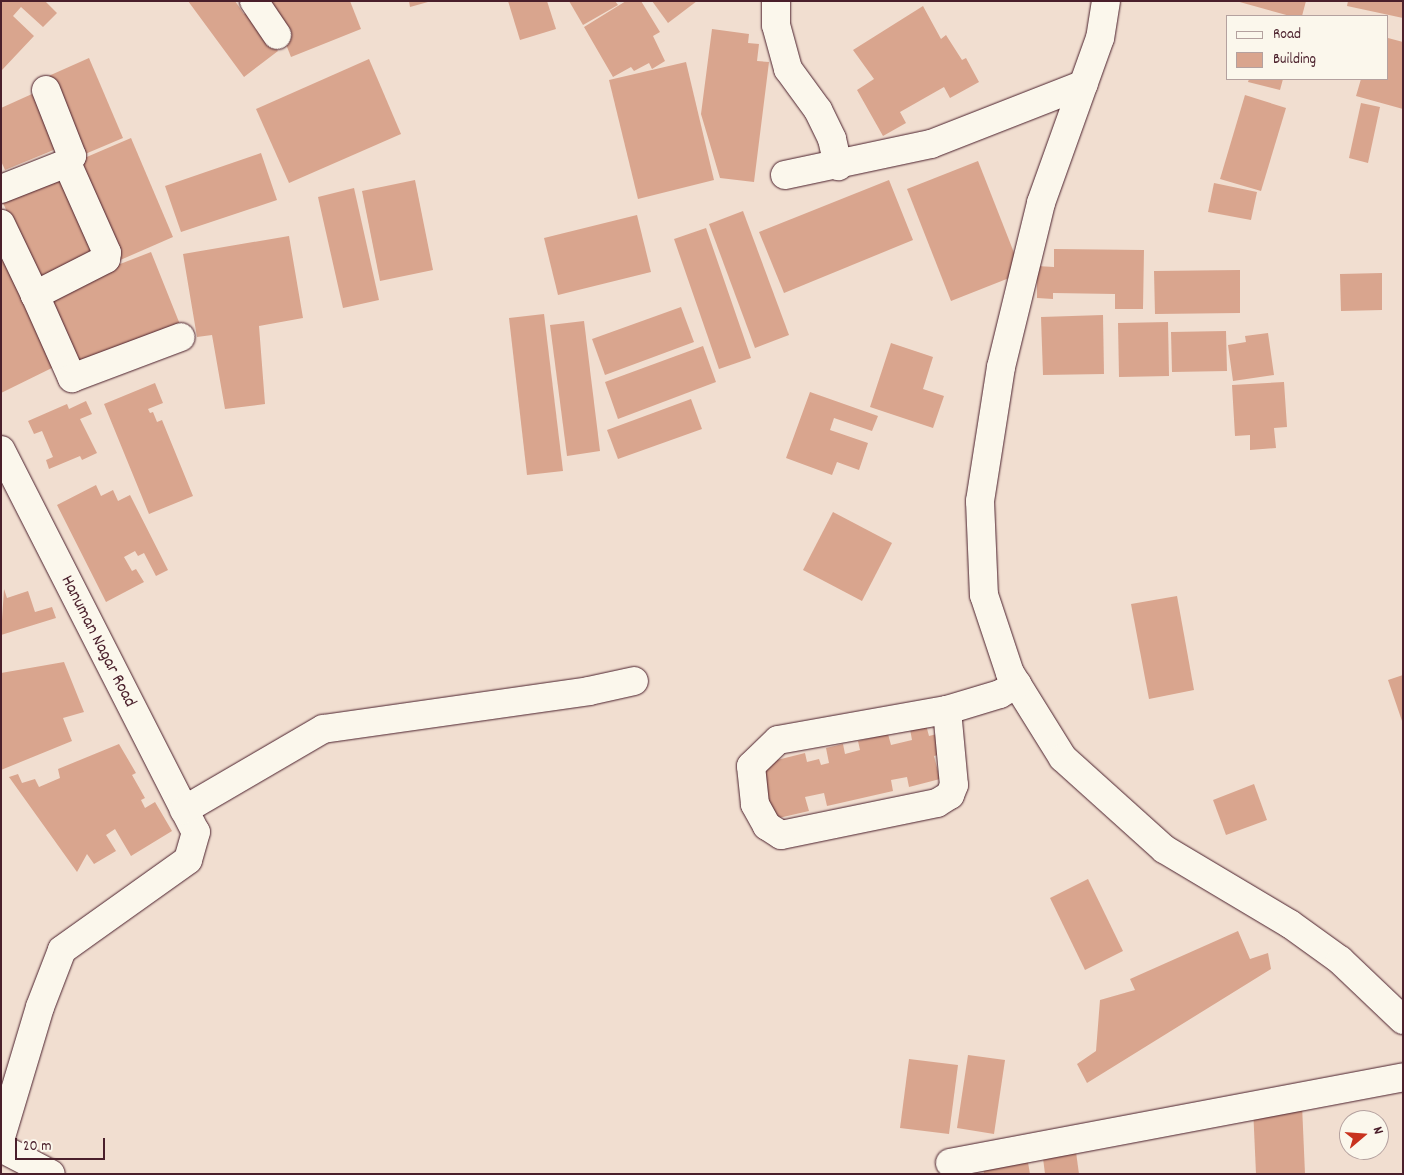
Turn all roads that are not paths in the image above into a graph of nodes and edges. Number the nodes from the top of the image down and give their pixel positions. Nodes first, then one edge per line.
1 (254, 1) edge
2 (776, 1) edge
3 (1106, 1) edge
4 (277, 35) dead end
5 (1084, 84) junction
6 (46, 90) dead end
7 (67, 163) junction
8 (838, 166) junction
9 (785, 175) dead end
10 (1, 189) edge
11 (1, 224) edge
12 (35, 295) junction
13 (181, 337) dead end
14 (1, 450) edge
15 (634, 681) dead end
16 (1017, 684) junction
17 (947, 710) junction
18 (190, 821) junction
19 (1403, 1020) edge
20 (1403, 1077) edge
21 (1, 1137) edge
22 (1, 1148) edge
23 (950, 1163) dead end
24 (50, 1174) edge

1 - 4 street
2 - 8 street
3 - 5 street
5 - 8 street
5 - 16 street
6 - 7 street
7 - 10 street
7 - 12 street
8 - 9 street
11 - 12 street
12 - 13 street
14 - 18 street, Hanuman Nagar Road
15 - 18 street
16 - 17 street
16 - 19 street
17 - 17 street
18 - 21 street
20 - 23 street
22 - 24 street

